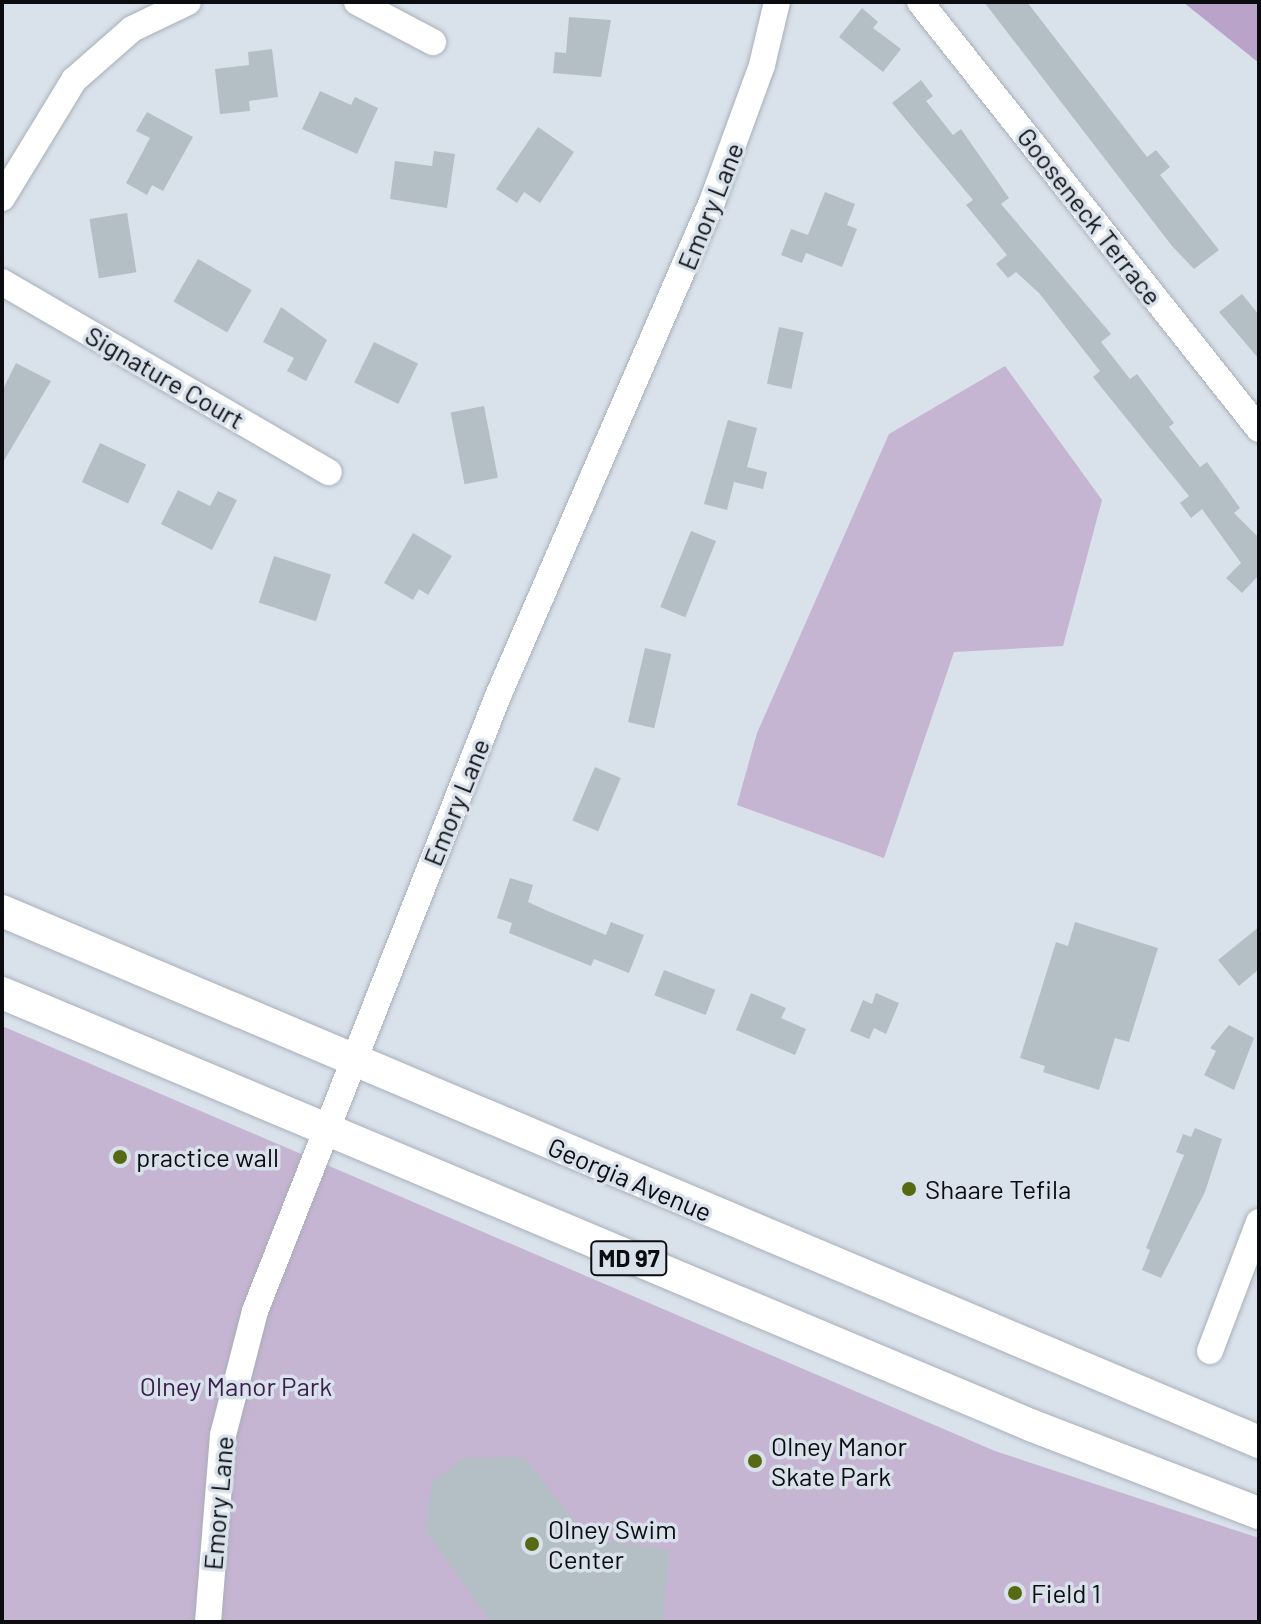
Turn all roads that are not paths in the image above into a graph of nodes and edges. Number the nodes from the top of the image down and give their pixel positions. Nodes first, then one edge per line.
1 (188, 2) edge
2 (357, 2) edge
3 (777, 2) edge
4 (920, 2) edge
5 (433, 42) dead end
6 (2, 198) edge
7 (2, 282) edge
8 (1259, 429) edge
9 (329, 472) dead end
10 (2, 911) edge
11 (2, 993) edge
12 (353, 1060) junction
13 (325, 1132) junction
14 (1259, 1222) edge
15 (1210, 1351) dead end
16 (1259, 1442) edge
17 (1259, 1513) edge
18 (208, 1622) edge

1 - 6 street
2 - 5 street
3 - 12 street, Emory Lane
4 - 8 street, Gooseneck Terrace
7 - 9 street, Signature Court
10 - 12 main road, Georgia Avenue
11 - 13 main road, MD 97
12 - 13 street, Emory Lane
12 - 16 main road, Georgia Avenue
13 - 17 main road, MD 97
13 - 18 street, Emory Lane
14 - 15 street

